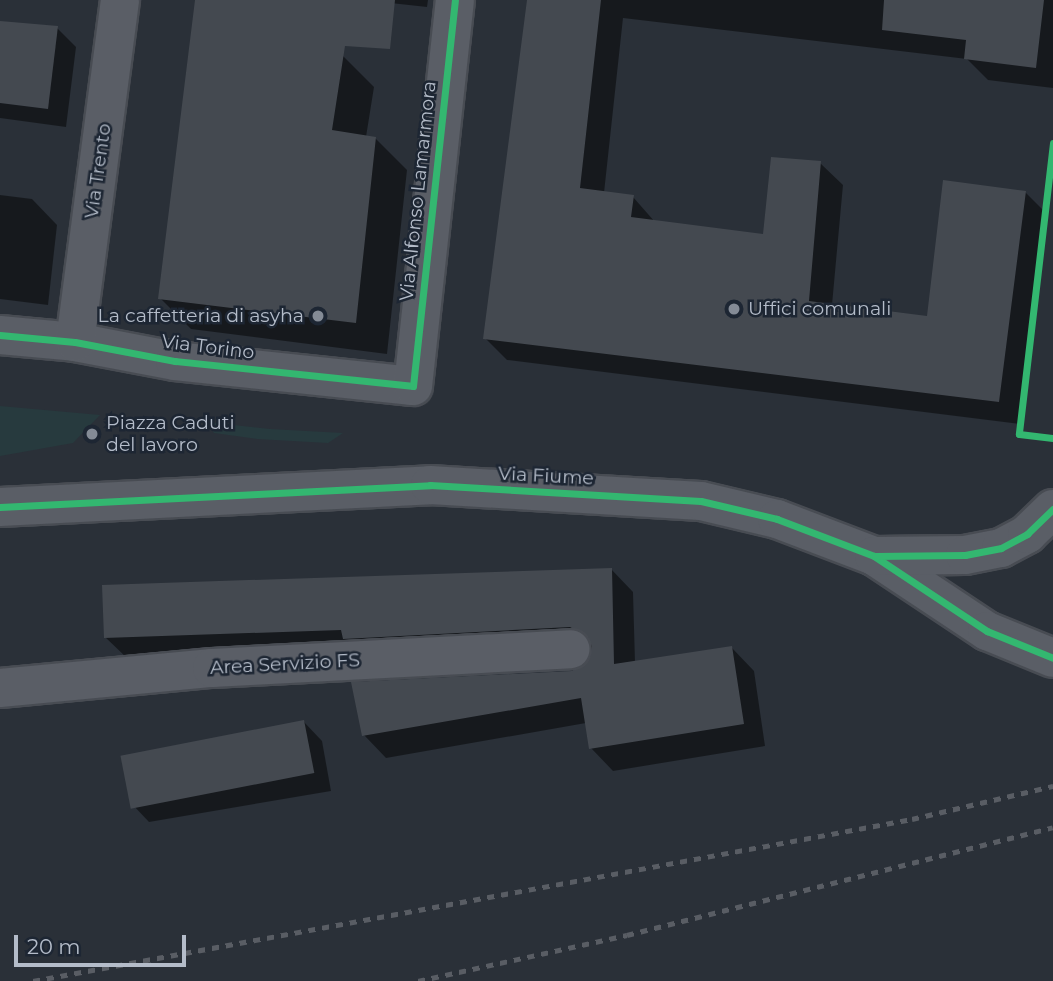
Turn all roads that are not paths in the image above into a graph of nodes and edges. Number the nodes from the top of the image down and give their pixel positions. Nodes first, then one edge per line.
1 (120, 0) edge
2 (455, 0) edge
3 (0, 335) edge
4 (75, 342) junction
5 (413, 386) joint
6 (0, 507) edge
7 (1053, 509) edge
8 (874, 556) junction
9 (570, 649) dead end
10 (1053, 657) edge
11 (0, 688) edge

1 - 4 street, Via Trento
2 - 5 street, Via Alfonso Lamarmora
3 - 4 street, Via Torino
4 - 5 street, Via Torino
6 - 8 street, Via Fiume
7 - 8 street
8 - 10 street, Via Fiume
9 - 11 street, Area Servizio FS

